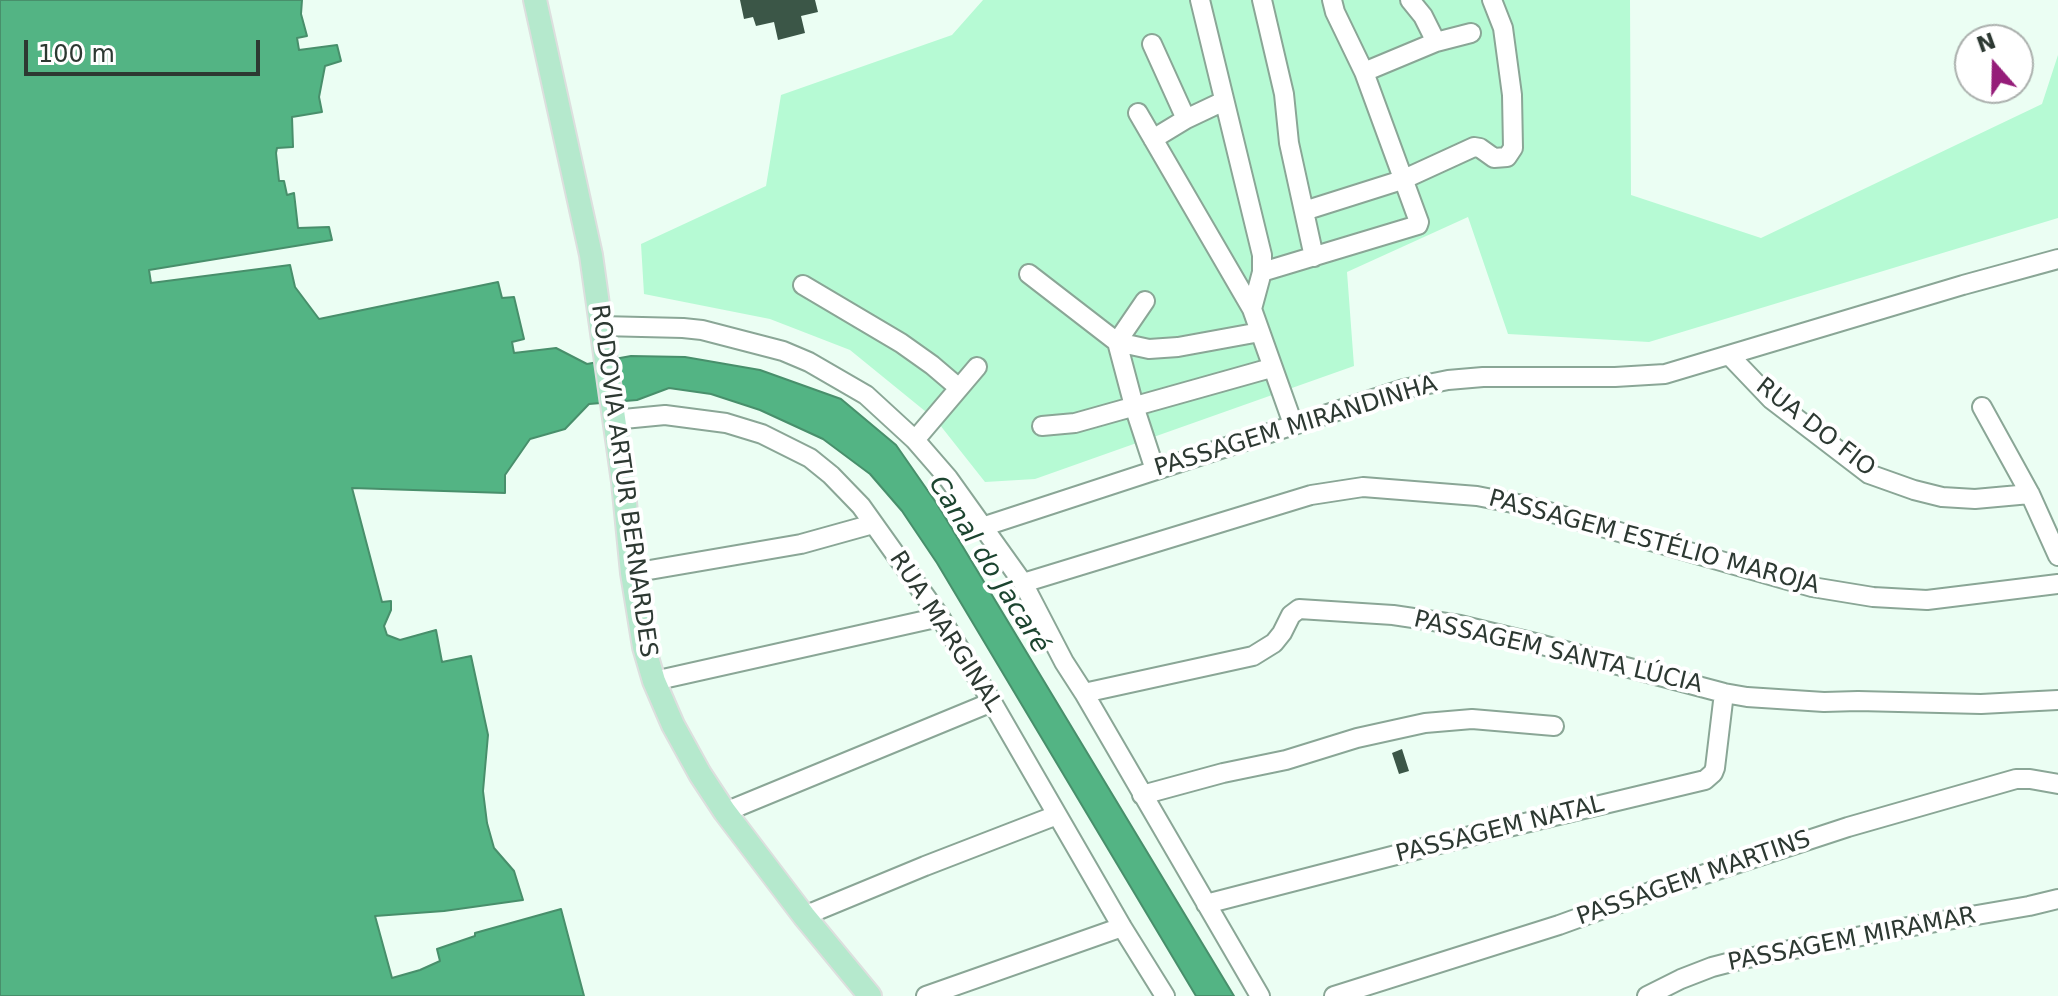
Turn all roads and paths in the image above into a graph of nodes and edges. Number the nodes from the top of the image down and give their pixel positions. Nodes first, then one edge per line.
1 (535, 0) edge
2 (1200, 0) edge
3 (1262, 0) edge
4 (1332, 0) edge
5 (1410, 0) edge
6 (1492, 0) edge
7 (1471, 33) dead end
8 (1436, 42) junction
9 (1152, 44) dead end
10 (1364, 72) junction
11 (1224, 101) junction
12 (1138, 113) dead end
13 (1186, 119) junction
14 (1153, 139) junction
15 (1402, 180) junction
16 (1304, 211) junction
17 (1314, 257) junction
18 (2058, 259) edge
19 (1262, 272) junction
20 (1029, 274) dead end
21 (803, 285) dead end
22 (1145, 301) dead end
23 (1252, 309) junction
24 (1260, 332) junction
25 (602, 333) junction
26 (1117, 342) junction
27 (1730, 356) junction
28 (977, 367) dead end
29 (1271, 368) junction
30 (959, 388) junction
31 (1134, 406) junction
32 (1982, 407) dead end
33 (613, 416) junction
34 (1293, 424) junction
35 (1042, 426) dead end
36 (915, 440) junction
37 (1155, 470) junction
38 (2030, 494) junction
39 (873, 524) junction
40 (982, 527) junction
41 (2058, 556) edge
42 (632, 573) junction
43 (1023, 583) junction
44 (2058, 584) edge
45 (940, 617) junction
46 (654, 681) junction
47 (1084, 693) junction
48 (1724, 693) junction
49 (2058, 700) edge
50 (992, 702) junction
51 (1554, 726) dead end
52 (2058, 784) edge
53 (1142, 795) junction
54 (725, 812) junction
55 (1057, 815) junction
56 (2058, 899) edge
57 (1206, 904) junction
58 (804, 916) junction
59 (1122, 927) junction
60 (870, 996) edge
61 (926, 996) edge
62 (1165, 996) edge
63 (1260, 996) edge
64 (1334, 996) edge
65 (1650, 996) edge

1 - 25 main road, RODOVIA ARTUR BERNARDES
2 - 11 street
3 - 16 street
4 - 10 street
5 - 8 street
6 - 15 street
7 - 8 street
8 - 10 street
9 - 13 street
10 - 15 street
11 - 13 street
11 - 19 street
12 - 14 street
13 - 14 street
14 - 23 street
15 - 16 street
15 - 17 street
16 - 17 street
17 - 19 street
18 - 27 street, PASSAGEM MIRANDINHA
19 - 23 street
20 - 26 street
21 - 30 street
22 - 26 street
23 - 24 street
24 - 26 street
24 - 29 street
25 - 33 main road, RODOVIA ARTUR BERNARDES
25 - 36 street
26 - 31 street
27 - 34 street, PASSAGEM MIRANDINHA
27 - 38 street, RUA DO FIO
28 - 30 street
29 - 31 street
29 - 34 street
30 - 36 street
31 - 35 street
31 - 37 street
32 - 38 street
33 - 39 street, RUA MARGINAL
33 - 42 main road, RODOVIA ARTUR BERNARDES
34 - 37 street, PASSAGEM MIRANDINHA
36 - 40 street
37 - 40 street, PASSAGEM MIRANDINHA
38 - 41 street
39 - 42 street
39 - 45 street, RUA MARGINAL
40 - 43 street
42 - 46 main road, RODOVIA ARTUR BERNARDES
43 - 44 street, PASSAGEM ESTÉLIO MAROJA
43 - 47 street
45 - 46 street
45 - 50 street, RUA MARGINAL
46 - 54 main road, RODOVIA ARTUR BERNARDES
47 - 48 street, PASSAGEM SANTA LÚCIA
47 - 53 street
48 - 49 street, PASSAGEM SANTA LÚCIA
48 - 57 street, PASSAGEM NATAL
50 - 54 street
50 - 55 street, RUA MARGINAL
51 - 53 street
52 - 64 street, PASSAGEM MARTINS
53 - 57 street
54 - 58 main road, RODOVIA ARTUR BERNARDES
55 - 58 street
55 - 59 street, RUA MARGINAL
56 - 65 street, PASSAGEM MIRAMAR
57 - 63 street
58 - 60 main road, RODOVIA ARTUR BERNARDES
59 - 61 street
59 - 62 street, RUA MARGINAL

